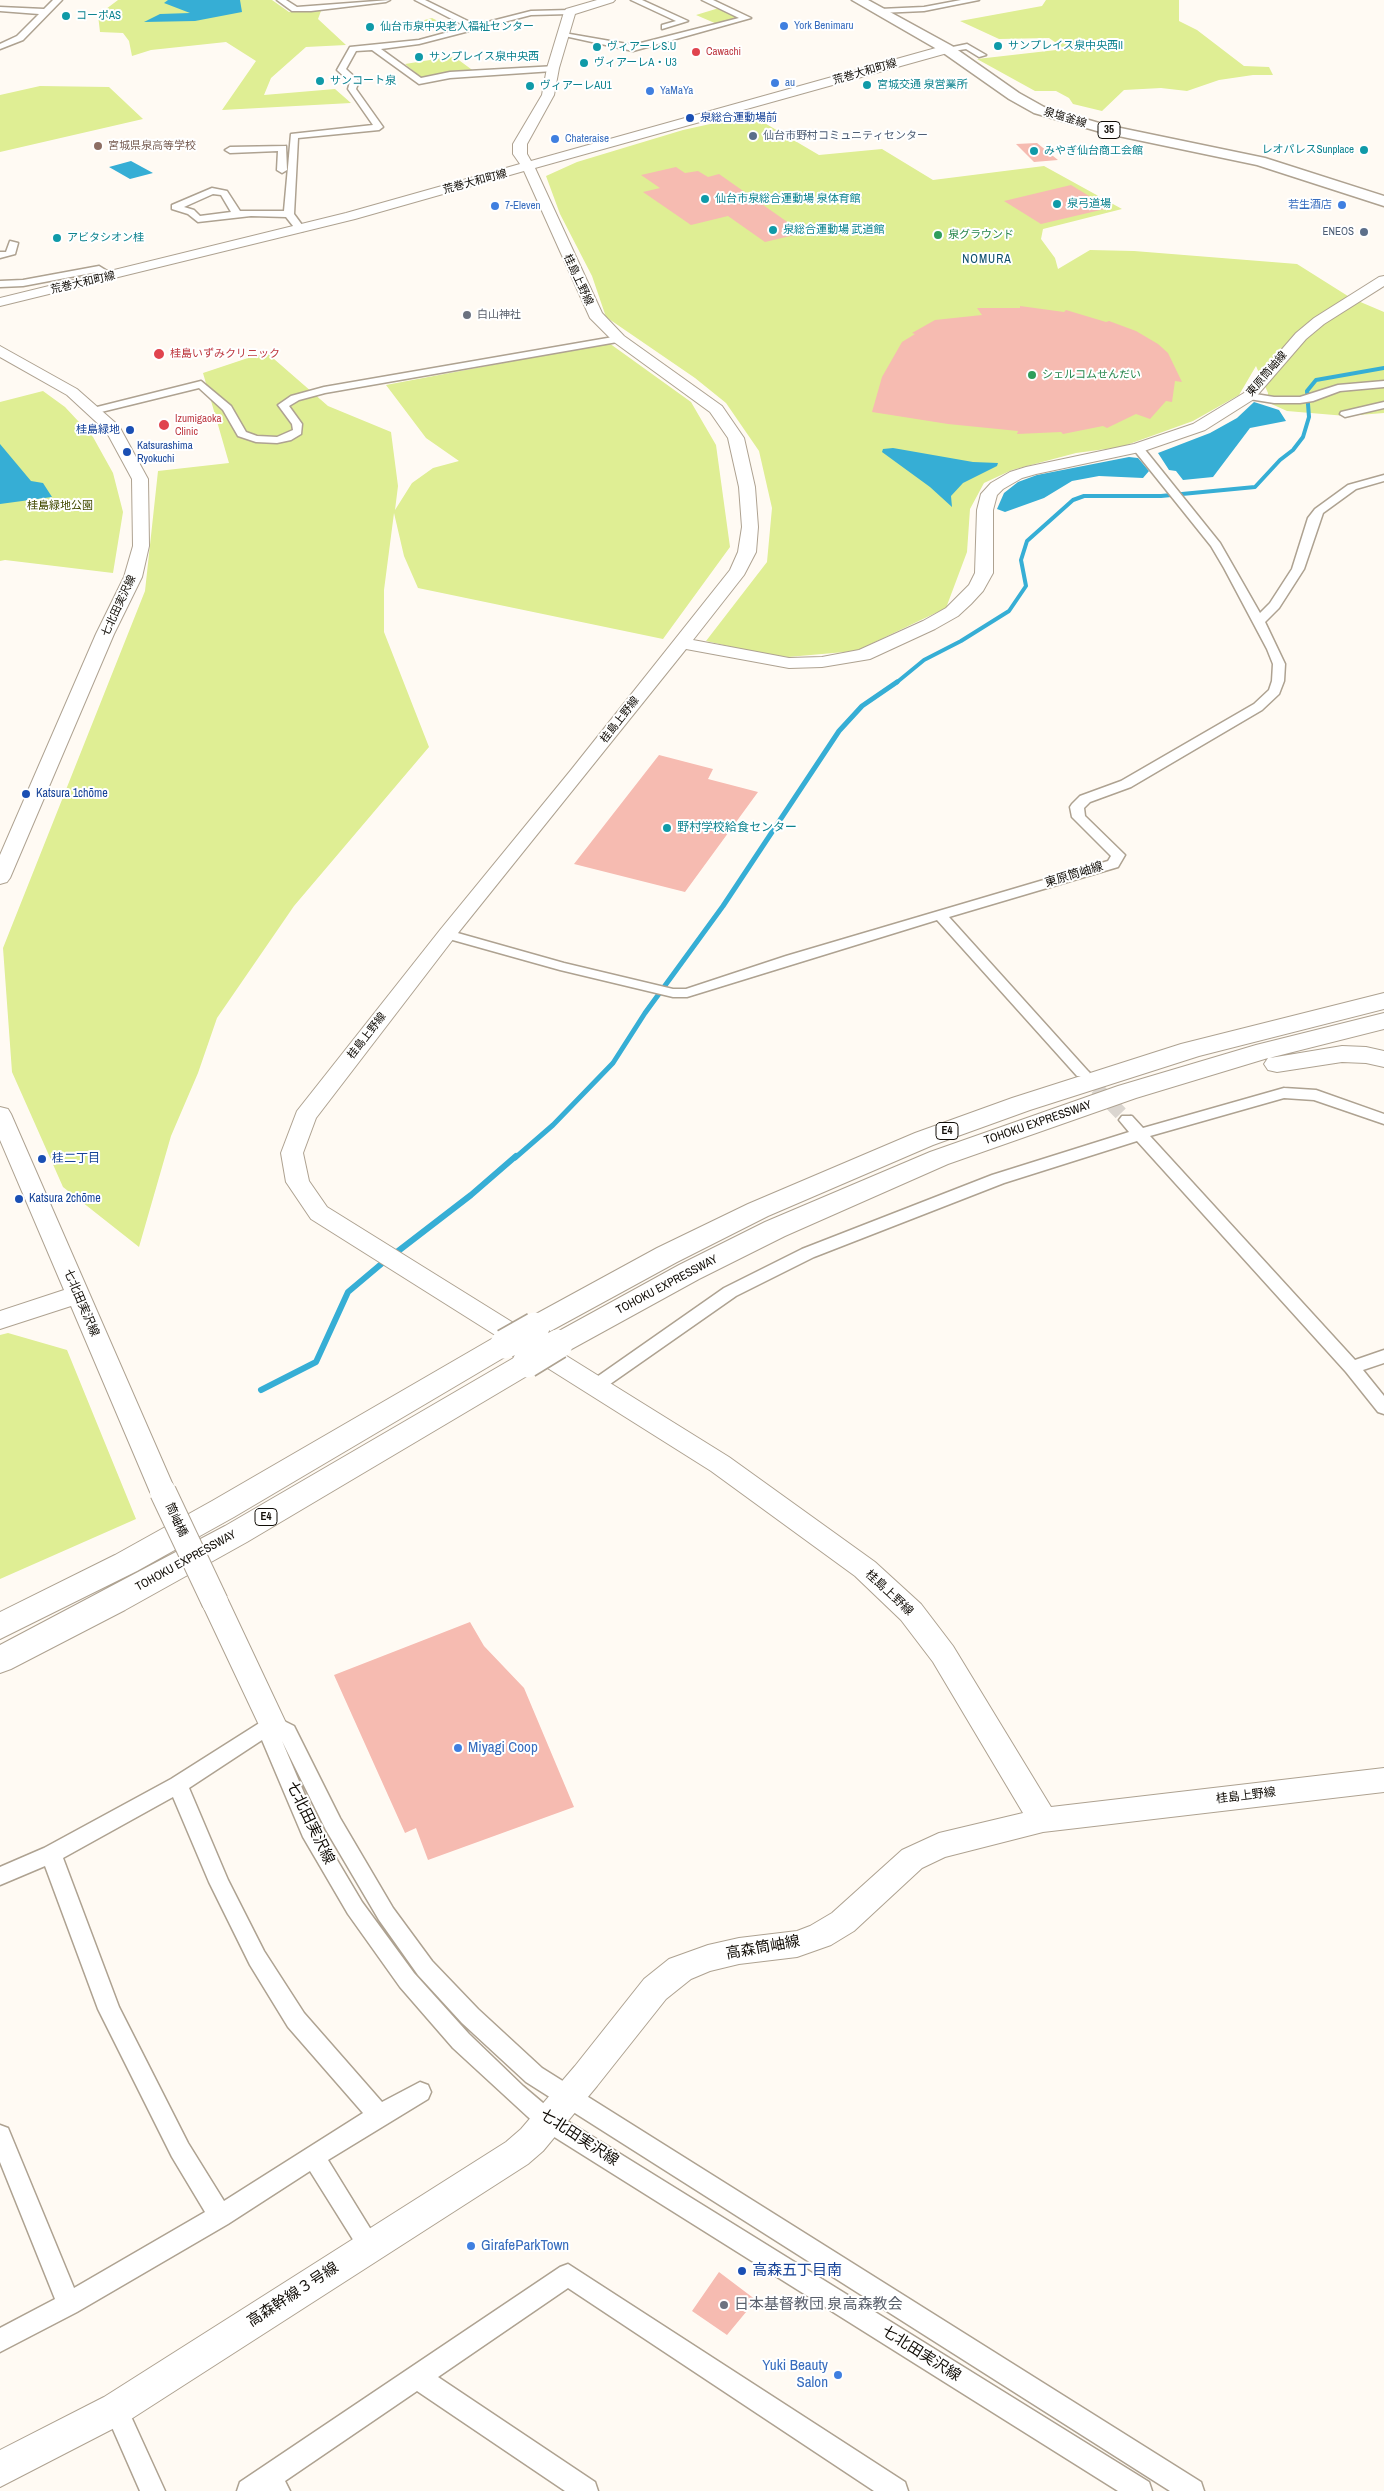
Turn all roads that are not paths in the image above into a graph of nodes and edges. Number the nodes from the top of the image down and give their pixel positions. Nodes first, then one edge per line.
1 (58, 0) edge
2 (281, 0) edge
3 (386, 0) edge
4 (419, 0) edge
5 (609, 0) edge
6 (634, 0) edge
7 (706, 0) edge
8 (858, 0) edge
9 (975, 0) edge
10 (0, 9) edge
11 (880, 11) junction
12 (46, 12) junction
13 (570, 12) junction
14 (664, 27) dead end
15 (476, 28) junction
16 (564, 35) junction
17 (614, 36) dead end
18 (597, 41) junction
19 (0, 47) edge
20 (374, 47) junction
21 (947, 49) junction
22 (982, 55) dead end
23 (553, 68) junction
24 (230, 150) dead end
25 (527, 167) junction
26 (291, 182) junction
27 (1384, 201) edge
28 (238, 214) junction
29 (289, 214) junction
30 (300, 229) junction
31 (13, 243) dead end
32 (0, 255) edge
33 (109, 276) junction
34 (1384, 280) edge
35 (0, 284) edge
36 (0, 302) edge
37 (619, 339) junction
38 (0, 350) edge
39 (1384, 384) edge
40 (1248, 396) junction
41 (1384, 406) edge
42 (92, 411) junction
43 (1345, 414) dead end
44 (1138, 448) junction
45 (1384, 478) edge
46 (1259, 622) junction
47 (682, 643) junction
48 (6, 851) edge
49 (0, 878) edge
50 (941, 916) junction
51 (447, 934) junction
52 (1384, 1000) edge
53 (1384, 1022) edge
54 (1378, 1055) edge
55 (1082, 1073) tunnel mouth
56 (0, 1114) edge
57 (1384, 1119) edge
58 (1127, 1120) tunnel mouth
59 (1036, 1122) junction
60 (1141, 1134) junction
61 (78, 1295) junction
62 (0, 1320) edge
63 (1384, 1356) edge
64 (1352, 1368) junction
65 (598, 1385) junction
66 (1384, 1408) edge
67 (163, 1492) joint
68 (215, 1602) joint
69 (0, 1626) edge
70 (0, 1660) edge
71 (272, 1723) junction
72 (1384, 1780) edge
73 (178, 1785) junction
74 (1043, 1820) junction
75 (51, 1854) junction
76 (0, 1876) edge
77 (420, 2092) dead end
78 (558, 2109) junction
79 (379, 2115) junction
80 (0, 2135) edge
81 (313, 2157) junction
82 (220, 2216) junction
83 (370, 2246) junction
84 (69, 2304) junction
85 (0, 2340) edge
86 (417, 2377) junction
87 (116, 2408) junction
88 (0, 2469) edge
89 (264, 2488) edge
90 (153, 2491) edge
91 (586, 2491) edge
92 (896, 2491) edge
93 (1140, 2491) edge
94 (1192, 2491) edge

1 - 12 street
2 - 3 street
4 - 15 street
5 - 13 street
6 - 14 street
7 - 18 street
8 - 11 main road, 泉塩釜線 / 35
9 - 11 street
10 - 12 street
11 - 21 main road, 泉塩釜線 / 35
12 - 19 street
13 - 15 street
13 - 16 street, 桂島上野線
15 - 20 street
16 - 18 street
16 - 23 street, 桂島上野線
17 - 18 street
20 - 23 street
20 - 26 street
21 - 22 street
21 - 25 street, 荒巻大和町線
21 - 27 main road, 泉塩釜線 / 35
23 - 25 street, 桂島上野線
24 - 26 street
25 - 30 street, 荒巻大和町線
25 - 37 street, 桂島上野線
26 - 29 street
28 - 28 street
28 - 29 street
29 - 30 street
30 - 33 street, 荒巻大和町線
31 - 32 street
33 - 35 street
33 - 36 street, 荒巻大和町線
34 - 40 street, 東原筒岫線
37 - 42 street
37 - 47 street, 桂島上野線
38 - 42 street, 七北田実沢線
39 - 40 street
40 - 44 street, 東原筒岫線
41 - 43 street
42 - 48 street, 七北田実沢線
44 - 46 street, 東原筒岫線
44 - 47 street, 東原筒岫線
45 - 46 street
46 - 50 street, 東原筒岫線
47 - 51 street, 桂島上野線
48 - 49 street, 七北田実沢線
50 - 51 street, 東原筒岫線
50 - 55 street
51 - 65 street, 桂島上野線
52 - 69 highway, TOHOKU EXPRESSWAY / E4, bridge
53 - 59 highway, TOHOKU EXPRESSWAY / E4
54 - 59 highway
56 - 61 street, 七北田実沢線
57 - 60 street
58 - 60 street
59 - 70 highway, TOHOKU EXPRESSWAY / E4, bridge
60 - 64 street
60 - 65 street
61 - 62 street
61 - 67 street, 七北田実沢線
63 - 64 street
64 - 66 street
65 - 74 street, 桂島上野線
67 - 68 street, 筒岫橋, bridge
68 - 71 street, 七北田実沢線
71 - 73 street
71 - 78 street
71 - 78 street, 七北田実沢線
72 - 74 street, 桂島上野線
73 - 75 street
73 - 79 street
74 - 78 street, 高森筒岫線
75 - 76 street
75 - 82 street
77 - 79 street
78 - 83 street, 高森幹線３号線
78 - 93 street, 七北田実沢線
78 - 94 street
79 - 81 street
80 - 84 street
81 - 82 street
81 - 83 street
82 - 84 street
83 - 87 street, 高森幹線３号線
84 - 85 street
86 - 89 street
86 - 91 street
86 - 92 street
87 - 88 street, 高森幹線３号線
87 - 90 street

